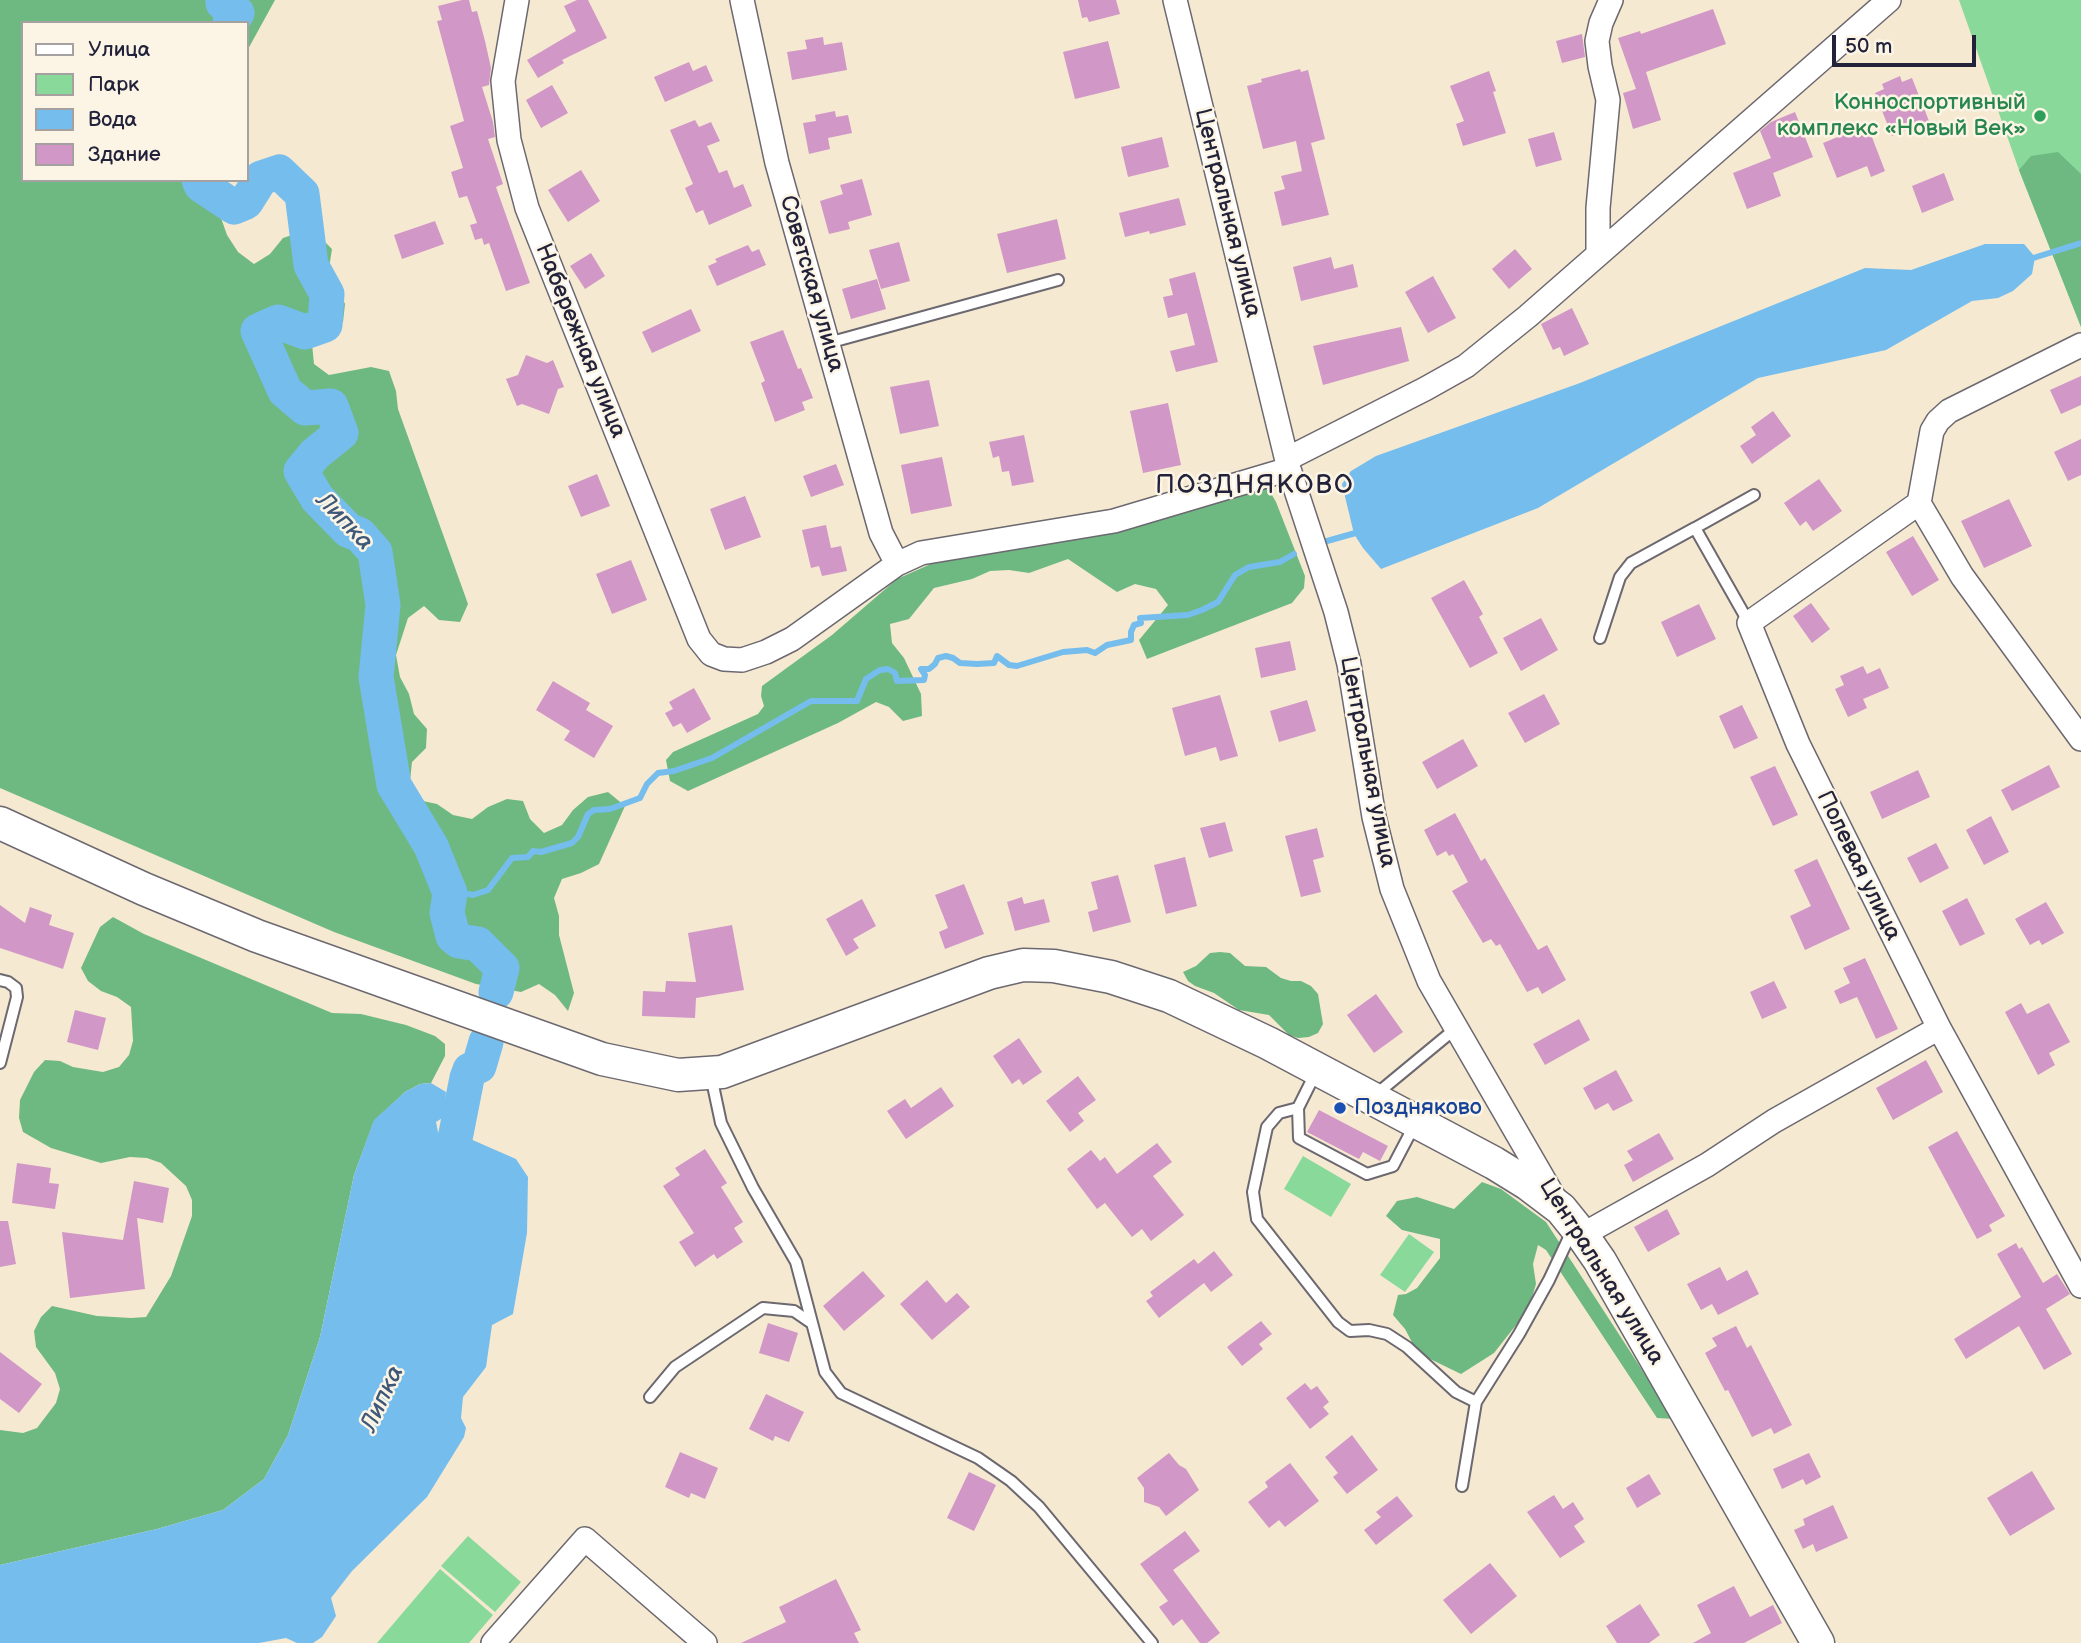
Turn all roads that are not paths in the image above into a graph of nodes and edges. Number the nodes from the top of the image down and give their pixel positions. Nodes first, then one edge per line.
1 (517, 0) edge
2 (742, 0) edge
3 (1175, 0) edge
4 (1611, 0) edge
5 (1889, 0) edge
6 (1598, 254) junction
7 (1058, 280) dead end
8 (828, 343) junction
9 (2081, 345) edge
10 (1288, 464) junction
11 (1754, 495) dead end
12 (1919, 502) junction
13 (1695, 527) junction
14 (897, 564) junction
15 (1749, 622) junction
16 (1600, 638) dead end
17 (2081, 739) edge
18 (0, 823) edge
19 (0, 980) edge
20 (1939, 1028) junction
21 (1455, 1029) junction
22 (0, 1063) edge
23 (1318, 1070) junction
24 (710, 1073) junction
25 (1371, 1098) junction
26 (1298, 1108) junction
27 (1416, 1122) junction
28 (1572, 1223) junction
29 (2081, 1286) edge
30 (810, 1322) junction
31 (650, 1397) dead end
32 (1476, 1402) junction
33 (1462, 1486) dead end
34 (493, 1643) edge
35 (705, 1643) edge
36 (1152, 1643) edge
37 (1818, 1643) edge

1 - 14 street, Набережная улица
2 - 8 street, Советская улица
3 - 10 street, Центральная улица
4 - 6 street
5 - 6 street
6 - 10 street
7 - 8 lane
8 - 14 street, Советская улица
9 - 12 street
10 - 14 street
10 - 21 street, Центральная улица
11 - 13 lane
12 - 15 street
12 - 17 street
13 - 15 lane
13 - 16 lane
15 - 20 street, Полевая улица
18 - 24 street
19 - 22 lane
20 - 28 street
20 - 29 street, Полевая улица
21 - 25 lane
21 - 28 street, Центральная улица
23 - 24 street
23 - 25 street
23 - 26 lane
24 - 30 lane
25 - 27 street
26 - 27 lane
26 - 32 lane
27 - 28 street
28 - 32 lane
28 - 37 street, Центральная улица
30 - 31 lane
30 - 36 lane
32 - 33 lane
34 - 35 street

